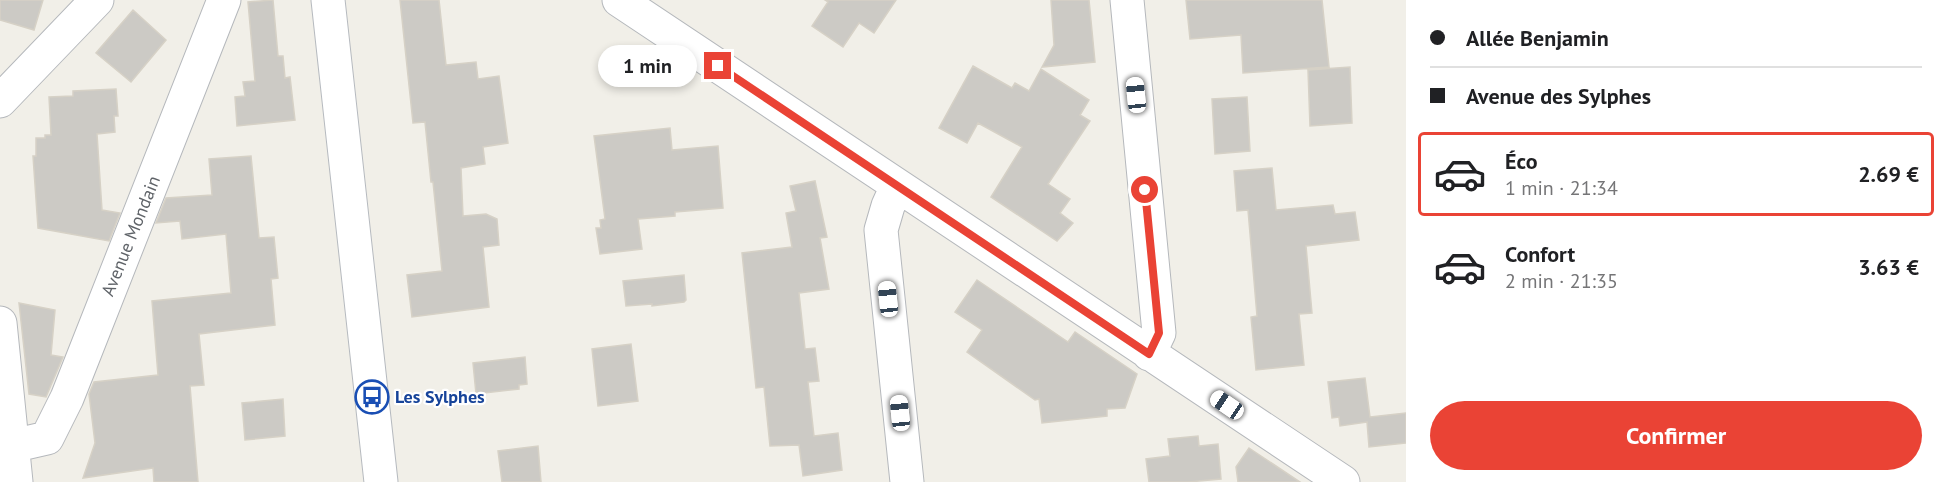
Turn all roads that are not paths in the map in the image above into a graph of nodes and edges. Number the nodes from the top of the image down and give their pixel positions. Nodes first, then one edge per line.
1 (97, 0) edge
2 (224, 0) edge
3 (328, 0) edge
4 (620, 0) edge
5 (1127, 0) edge
6 (0, 101) edge
7 (897, 186) junction
8 (0, 323) edge
9 (1149, 354) junction
10 (12, 446) junction
11 (16, 482) edge
12 (381, 482) edge
13 (907, 482) edge
14 (1343, 482) edge

1 - 6 street
2 - 10 street, Avenue Mondain
3 - 12 street
4 - 7 street
5 - 9 street
7 - 9 street
7 - 13 street
8 - 10 street
9 - 14 street
10 - 11 street

